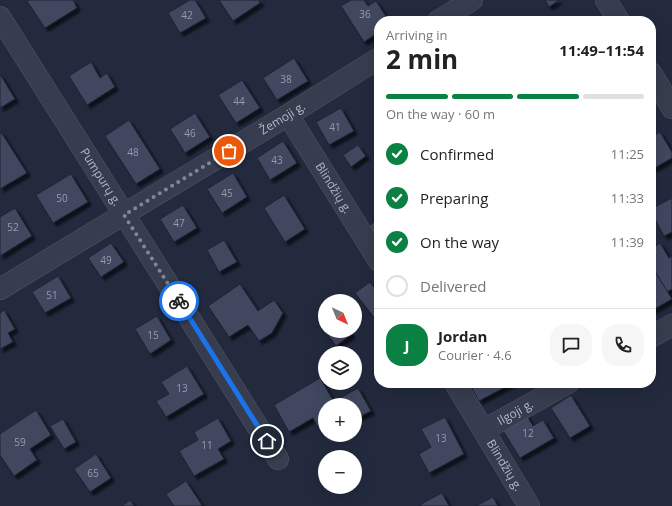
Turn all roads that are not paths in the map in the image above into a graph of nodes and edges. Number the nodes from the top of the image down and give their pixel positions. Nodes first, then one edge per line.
1 (472, 0) edge
2 (606, 0) edge
3 (446, 16) edge
4 (616, 16) edge
5 (0, 17) edge
6 (374, 61) edge
7 (656, 81) edge
8 (672, 108) edge
9 (288, 115) junction
10 (124, 215) junction
11 (374, 253) edge
12 (0, 289) edge
13 (672, 325) edge
14 (656, 334) edge
15 (458, 388) edge
16 (559, 388) edge
17 (484, 430) junction
18 (278, 459) dead end
19 (529, 506) edge

1 - 3 street
2 - 4 street
5 - 10 street, Pumpurų g.
6 - 9 street, Žemoji g.
7 - 8 street
9 - 10 street, Žemoji g.
9 - 11 street, Blindžių g.
10 - 12 street, Žemoji g.
10 - 18 street, Pumpurų g.
13 - 14 street
15 - 17 street, Blindžių g.
16 - 17 street, Ilgoji g.
17 - 19 street, Blindžių g.

